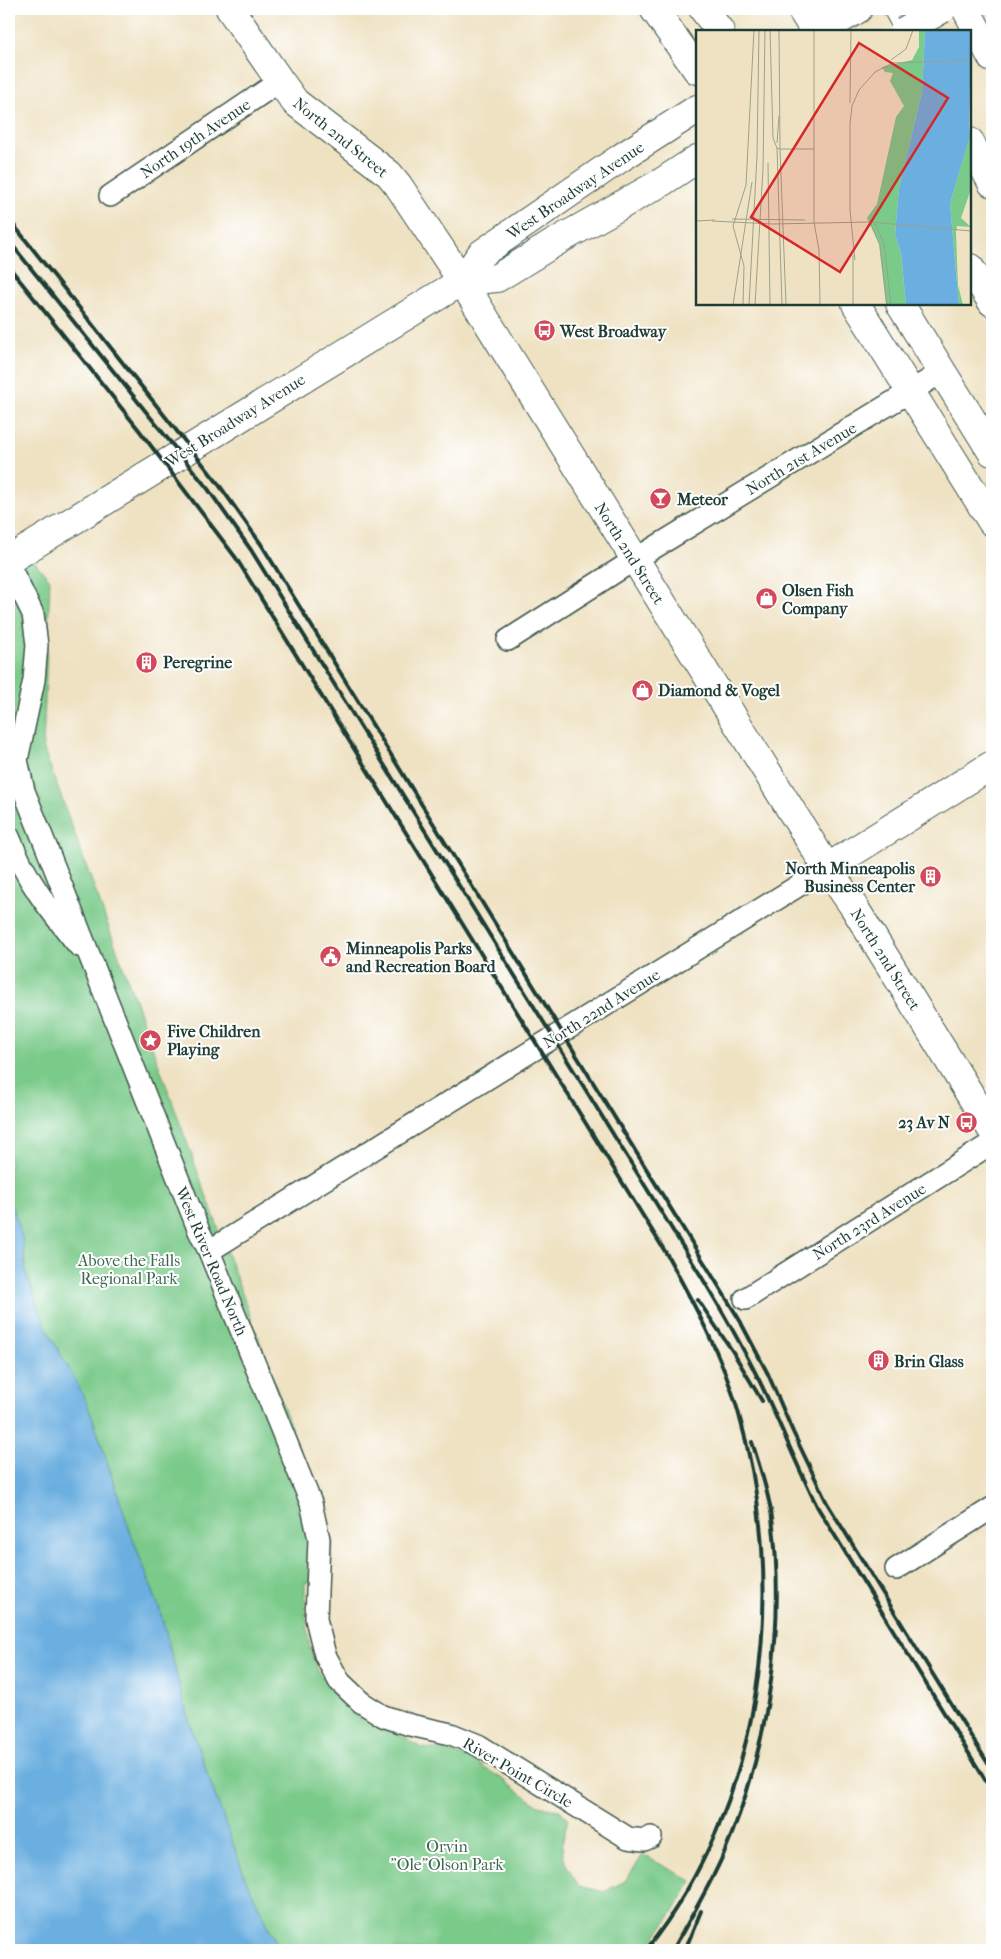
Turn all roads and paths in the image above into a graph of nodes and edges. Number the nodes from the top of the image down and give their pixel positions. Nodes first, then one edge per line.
1 (230, 9) edge
2 (654, 9) edge
3 (703, 9) edge
4 (801, 9) edge
5 (858, 9) edge
6 (898, 9) edge
7 (942, 9) edge
8 (966, 9) edge
9 (719, 30) edge
10 (814, 30) edge
11 (823, 30) edge
12 (906, 30) edge
13 (909, 30) edge
14 (992, 58) edge
15 (696, 69) edge
16 (280, 82) junction
17 (696, 110) edge
18 (971, 144) edge
19 (696, 160) edge
20 (992, 183) edge
21 (110, 196) dead end
22 (971, 270) edge
23 (462, 281) junction
24 (992, 302) edge
25 (857, 305) edge
26 (901, 305) edge
27 (942, 372) junction
28 (912, 391) junction
29 (992, 452) edge
30 (992, 522) edge
31 (9, 560) edge
32 (634, 560) junction
33 (9, 565) edge
34 (508, 640) dead end
35 (992, 765) edge
36 (9, 837) edge
37 (827, 868) junction
38 (95, 966) junction
39 (992, 1130) edge
40 (992, 1143) edge
41 (209, 1251) junction
42 (745, 1299) dead end
43 (992, 1508) edge
44 (319, 1557) joint
45 (896, 1569) dead end
46 (651, 1837) dead end

1 - 16 main road, North 2nd Street
2 - 15 main road
3 - 9 main road
4 - 10 main road
5 - 11 main road
6 - 13 main road
7 - 12 main road, bridge
8 - 14 main road
16 - 21 street, North 19th Avenue
16 - 23 main road, North 2nd Street
17 - 23 main road, West Broadway Avenue
18 - 20 main road
19 - 23 main road, West Broadway Avenue
22 - 24 main road
23 - 31 main road, West Broadway Avenue
23 - 32 main road, North 2nd Street
25 - 28 main road
26 - 27 main road
27 - 28 street, North 21st Avenue
27 - 29 main road
28 - 30 main road
28 - 32 street, North 21st Avenue
32 - 34 street, North 21st Avenue
32 - 37 main road, North 2nd Street
33 - 38 street, West River Road North
35 - 37 main road, North 22nd Avenue
36 - 38 street, West River Road North
37 - 39 main road, North 2nd Street
37 - 41 street, North 22nd Avenue
38 - 41 street, West River Road North
40 - 42 street, North 23rd Avenue
41 - 44 street, West River Road North
43 - 45 street
44 - 46 street, River Point Circle

